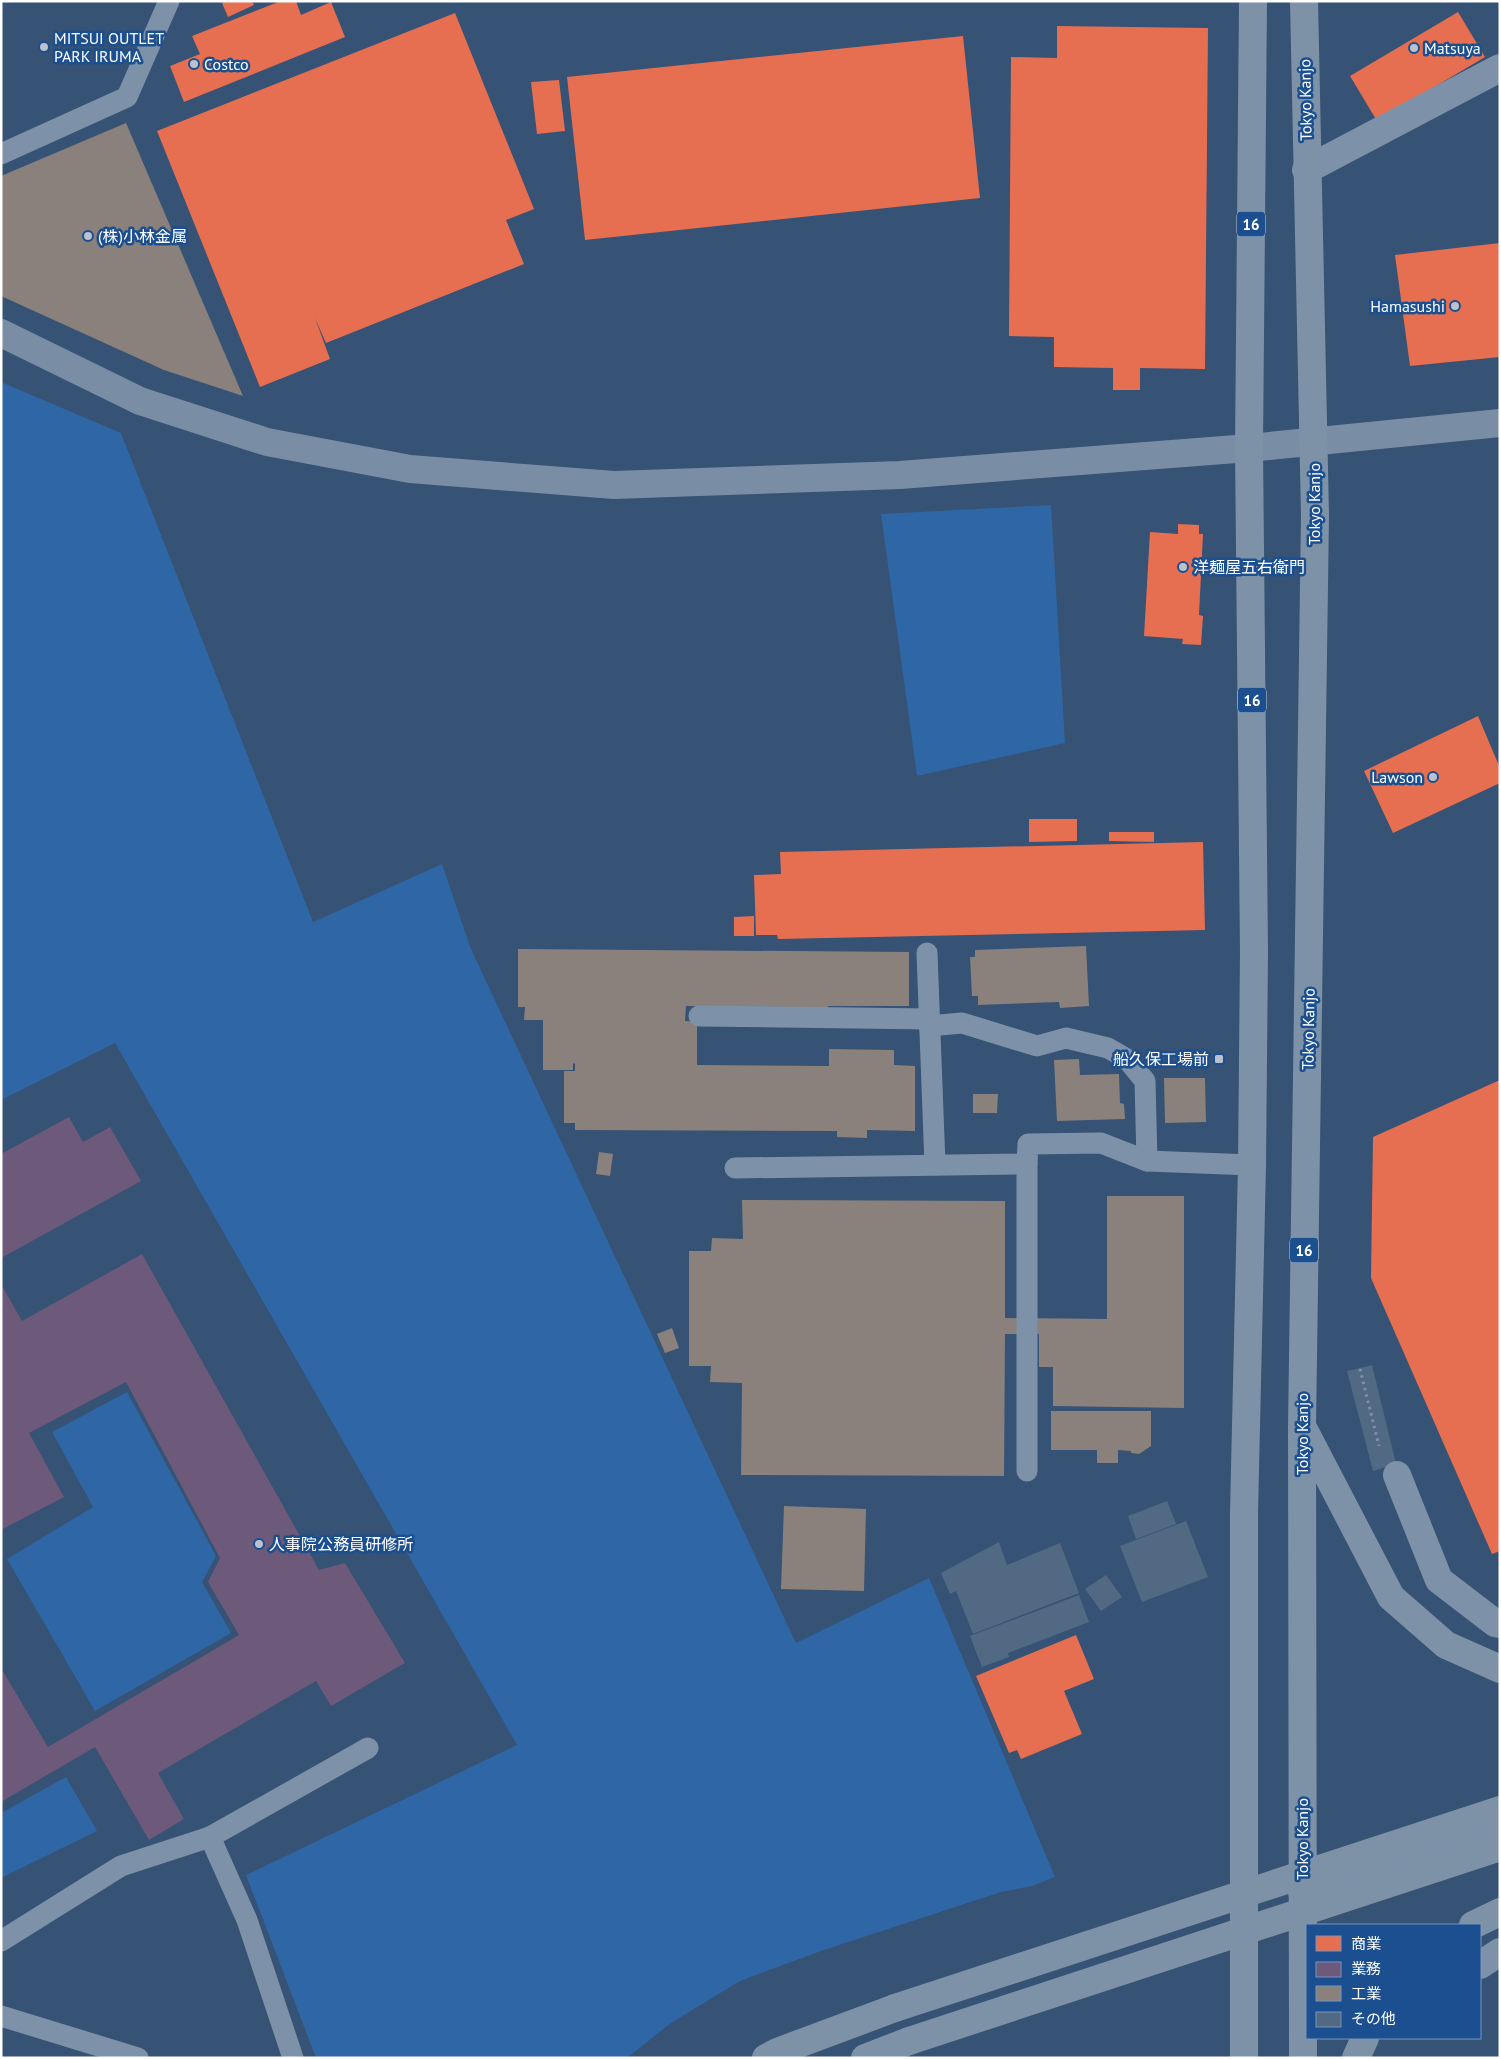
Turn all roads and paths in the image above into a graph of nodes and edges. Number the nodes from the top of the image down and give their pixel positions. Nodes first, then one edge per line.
1 (169, 1) edge
2 (1253, 1) edge
3 (1304, 1) edge
4 (1500, 68) edge
5 (1, 154) edge
6 (1306, 170) junction
7 (1, 333) edge
8 (1500, 423) edge
9 (1314, 442) junction
10 (1249, 448) junction
11 (926, 953) dead end
12 (699, 1016) dead end
13 (929, 1022) junction
14 (1148, 1161) junction
15 (1027, 1164) junction
16 (935, 1165) junction
17 (1252, 1165) junction
18 (735, 1168) dead end
19 (1360, 1369) dead end
20 (1302, 1427) junction
21 (1380, 1450) dead end
22 (1027, 1471) dead end
23 (1397, 1475) dead end
24 (1500, 1624) edge
25 (1500, 1669) edge
26 (368, 1748) dead end
27 (1500, 1810) edge
28 (1500, 1825) edge
29 (210, 1837) junction
30 (1500, 1847) edge
31 (1302, 1892) junction
32 (1500, 1912) edge
33 (1475, 1924) edge
34 (1, 1941) edge
35 (1500, 1952) edge
36 (1481, 1964) edge
37 (1, 2016) edge
38 (1365, 2039) edge
39 (1243, 2049) edge
40 (138, 2058) edge
41 (293, 2058) edge
42 (766, 2058) edge
43 (865, 2058) edge
44 (1303, 2058) edge
45 (1356, 2058) edge

1 - 5 lane
2 - 10 highway, 16
3 - 6 highway, Tokyo Kanjo / 16
4 - 6 street
6 - 9 highway, Tokyo Kanjo / 16
7 - 10 street
8 - 9 street
9 - 10 street
9 - 20 highway, Tokyo Kanjo / 16
10 - 17 highway, 16
11 - 13 lane
12 - 13 lane
13 - 14 lane
13 - 16 lane
14 - 15 lane
14 - 17 lane
15 - 16 lane
15 - 22 lane
16 - 18 lane
17 - 39 highway, 16
19 - 21 path
20 - 25 highway
20 - 31 highway, Tokyo Kanjo / 16
23 - 24 street
26 - 29 lane
27 - 42 highway, bridge
28 - 31 street
29 - 34 lane
29 - 41 lane
30 - 43 highway, bridge
31 - 44 highway, Tokyo Kanjo / 16
32 - 33 highway
35 - 36 street
37 - 40 lane
38 - 45 highway

